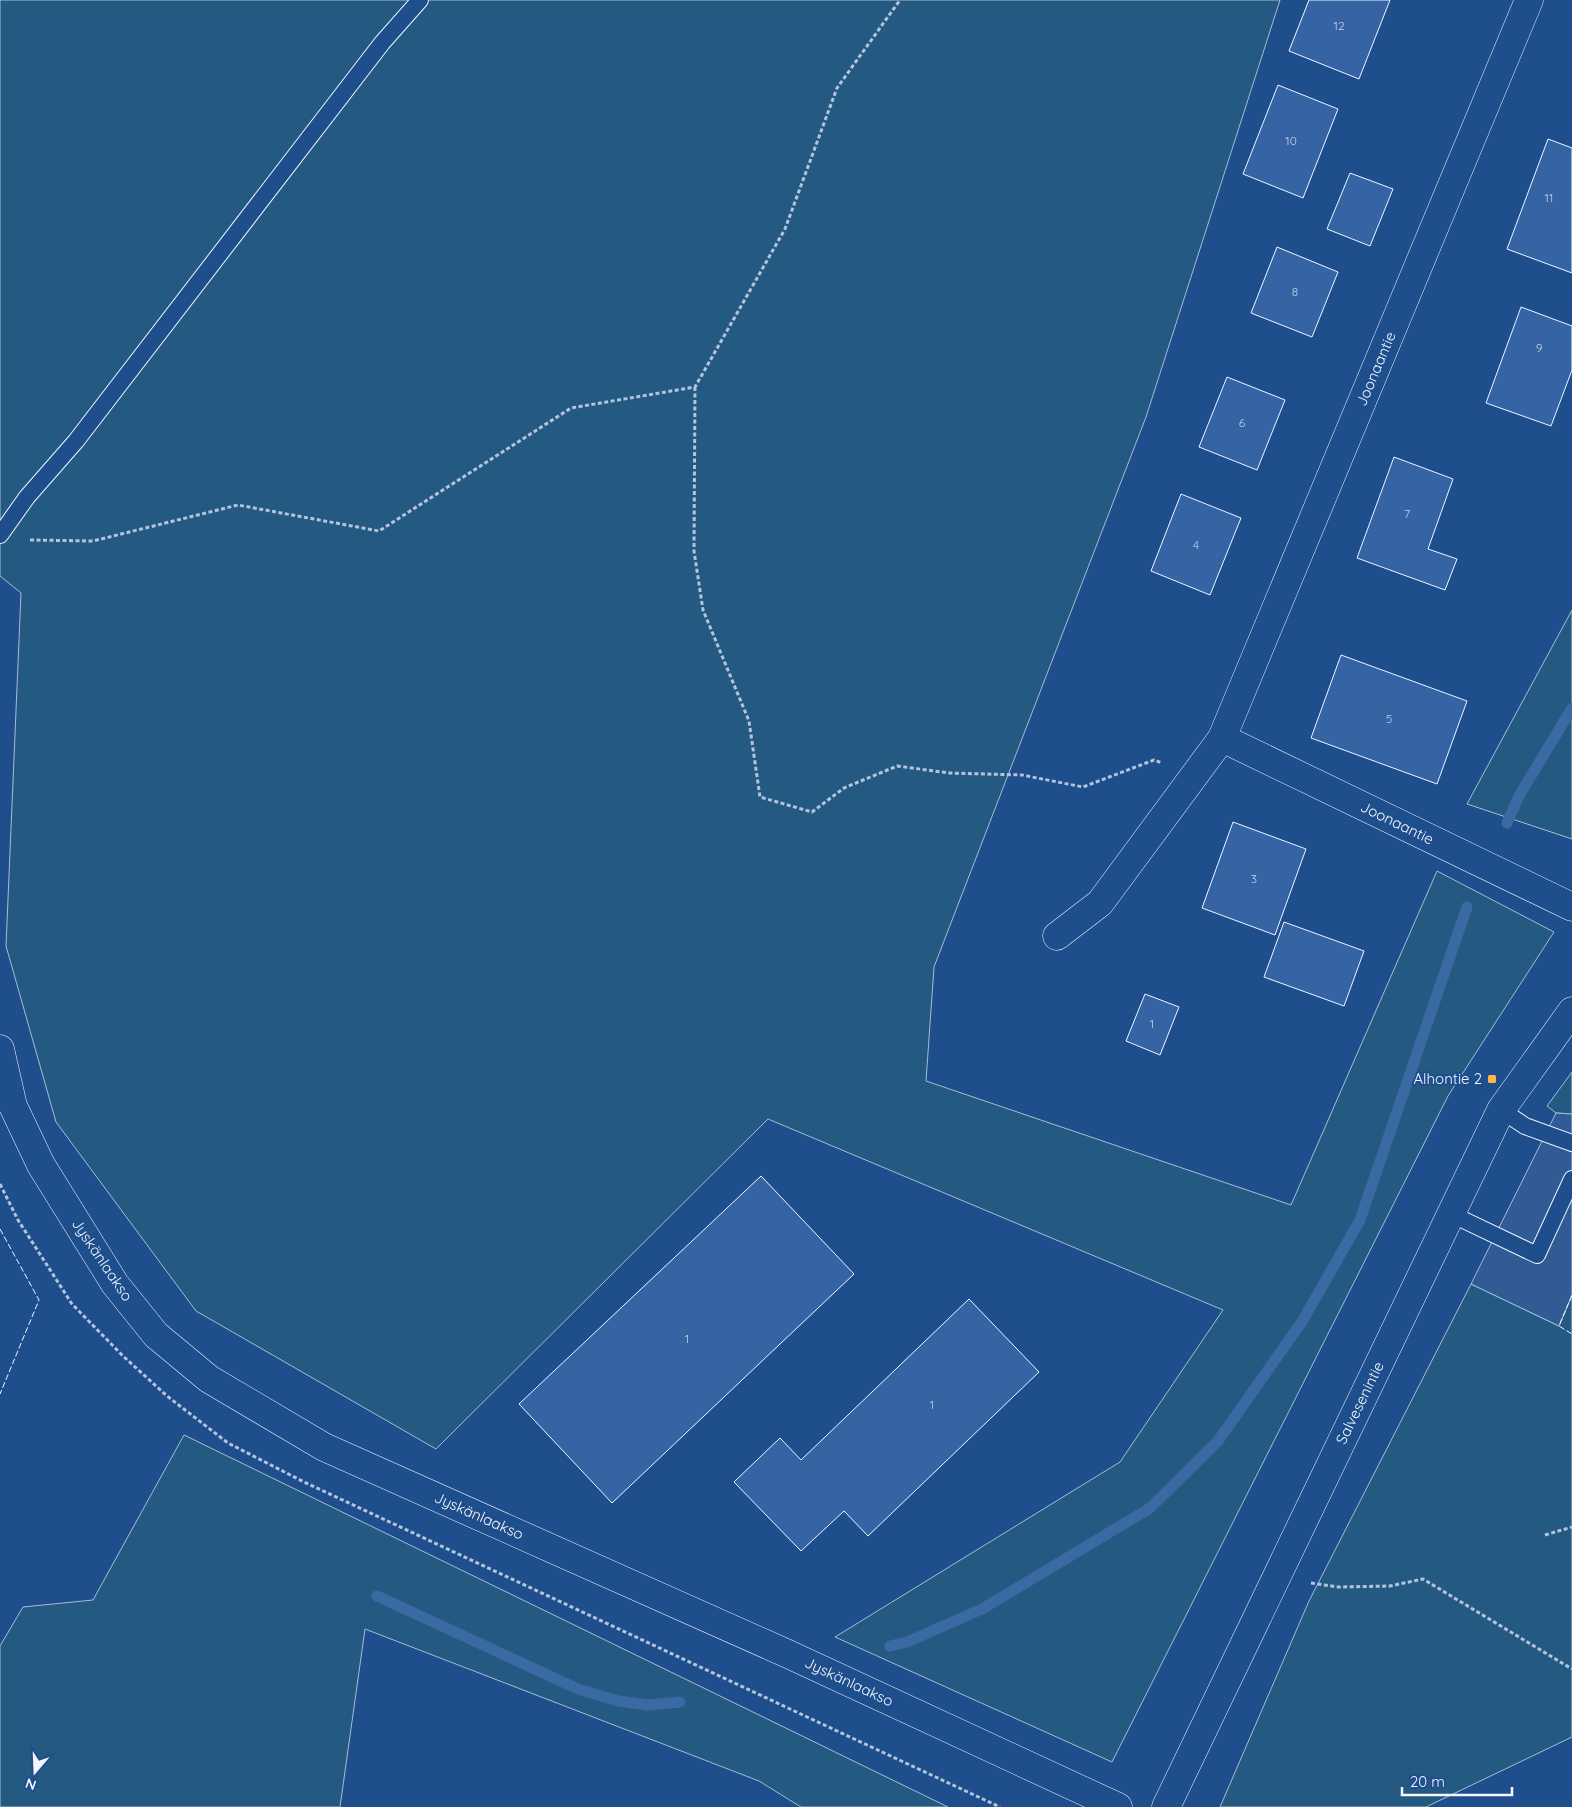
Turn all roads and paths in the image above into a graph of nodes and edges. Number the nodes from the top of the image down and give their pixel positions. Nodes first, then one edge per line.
1 (420, 0) edge
2 (900, 0) edge
3 (1529, 0) edge
4 (694, 387) junction
5 (0, 535) edge
6 (28, 540) dead end
7 (1222, 738) junction
8 (1193, 778) junction
9 (1572, 907) edge
10 (1057, 936) dead end
11 (1572, 1011) edge
12 (0, 1049) edge
13 (1501, 1110) junction
14 (1572, 1143) edge
15 (1572, 1179) edge
16 (1451, 1214) junction
17 (1572, 1527) edge
18 (1545, 1534) dead end
19 (1302, 1582) dead end
20 (1572, 1669) edge
21 (1118, 1807) edge
22 (1166, 1807) edge

1 - 5 lane
2 - 4 path
3 - 7 street, Joonaantie
4 - 6 path
4 - 8 path
7 - 8 street, Joonaantie
7 - 9 street, Joonaantie
8 - 10 street, Joonaantie
11 - 13 street, Salvesenintie
12 - 21 street, Jyskänlaakso
13 - 14 lane
13 - 16 street, Salvesenintie
15 - 16 lane
16 - 22 street, Salvesenintie
17 - 18 path
19 - 20 path

